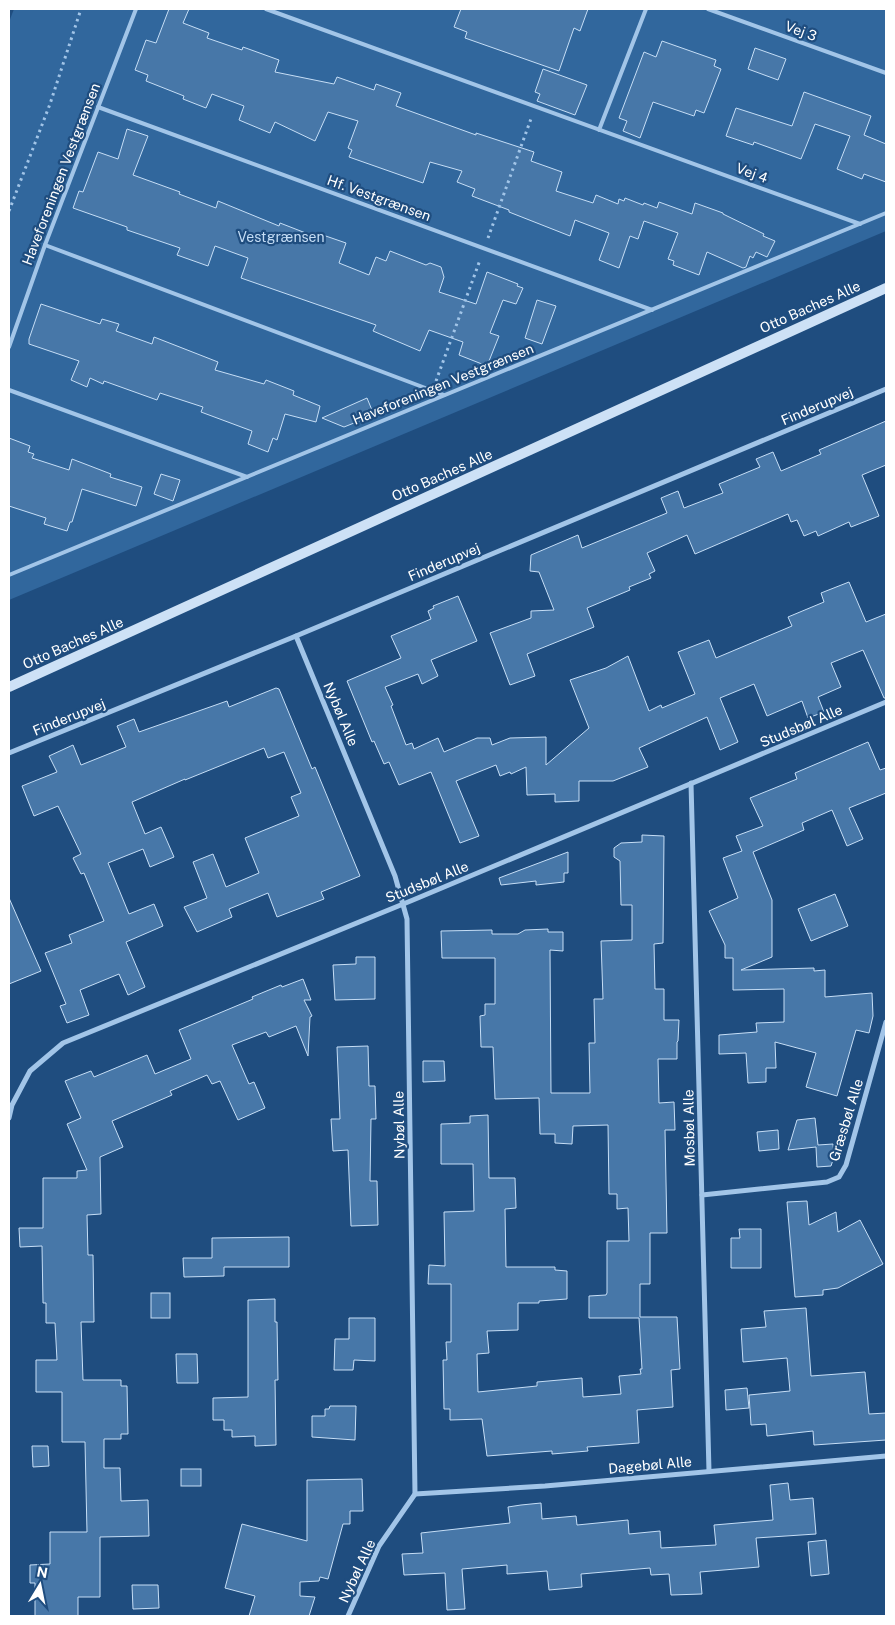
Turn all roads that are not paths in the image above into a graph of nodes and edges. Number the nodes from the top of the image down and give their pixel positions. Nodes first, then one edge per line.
1 (136, 9) edge
2 (266, 9) edge
3 (646, 9) edge
4 (708, 9) edge
5 (886, 73) edge
6 (98, 108) junction
7 (599, 130) junction
8 (886, 213) edge
9 (860, 224) junction
10 (45, 245) junction
11 (886, 288) edge
12 (652, 310) junction
13 (9, 347) edge
14 (886, 389) edge
15 (9, 390) edge
16 (444, 395) junction
17 (247, 477) junction
18 (9, 575) edge
19 (296, 636) junction
20 (9, 687) edge
21 (886, 702) edge
22 (9, 754) edge
23 (691, 784) junction
24 (402, 904) junction
25 (886, 1022) edge
26 (9, 1118) edge
27 (702, 1195) junction
28 (886, 1456) edge
29 (709, 1471) junction
30 (415, 1494) junction
31 (348, 1616) edge

1 - 6 lane, Haveforeningen Vestgrænsen
2 - 7 lane
3 - 7 lane
4 - 5 lane, Vej 3
6 - 10 lane, Haveforeningen Vestgrænsen
6 - 12 lane, Hf. Vestgrænsen
7 - 9 lane, Vej 4
8 - 9 lane, Haveforeningen Vestgrænsen
9 - 12 lane, Haveforeningen Vestgrænsen
10 - 13 lane, Haveforeningen Vestgrænsen
10 - 16 lane
11 - 20 street, Otto Baches Alle
12 - 16 lane, Haveforeningen Vestgrænsen
14 - 19 street, Finderupvej
15 - 17 lane
16 - 17 lane, Haveforeningen Vestgrænsen
17 - 18 lane, Haveforeningen Vestgrænsen
19 - 22 street, Finderupvej
19 - 24 street, Nybøl Alle
21 - 23 street, Studsbøl Alle
23 - 24 street, Studsbøl Alle
23 - 27 street, Mosbøl Alle
24 - 26 street, Studsbøl Alle
24 - 30 street, Nybøl Alle
25 - 27 street, Græsbøl Alle
27 - 29 street, Mosbøl Alle
28 - 29 street, Dagebøl Alle
29 - 30 street, Dagebøl Alle
30 - 31 street, Nybøl Alle

